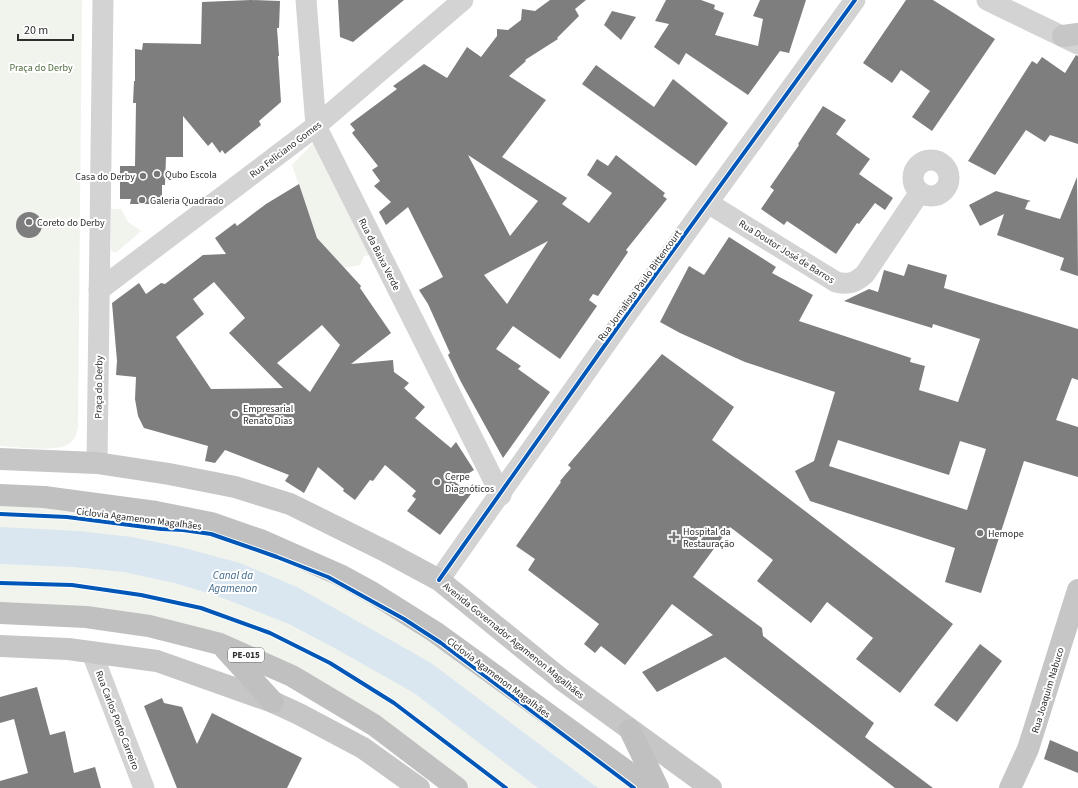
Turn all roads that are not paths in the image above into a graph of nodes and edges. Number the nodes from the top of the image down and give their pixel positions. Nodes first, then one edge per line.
1 (103, 0) edge
2 (306, 0) edge
3 (463, 0) edge
4 (855, 0) edge
5 (987, 0) edge
6 (1073, 38) edge
7 (316, 126) junction
8 (920, 192) dead end
9 (708, 202) junction
10 (99, 290) junction
11 (0, 459) edge
12 (97, 463) junction
13 (0, 495) edge
14 (501, 495) junction
15 (439, 580) junction
16 (1078, 590) edge
17 (0, 613) edge
18 (220, 644) junction
19 (0, 646) edge
20 (92, 653) junction
21 (273, 702) junction
22 (630, 730) junction
23 (144, 788) edge
24 (418, 788) edge
25 (457, 788) edge
26 (650, 788) edge
27 (658, 788) edge
28 (711, 788) edge
29 (1010, 788) edge

1 - 10 street, Praça do Derby
2 - 7 street, Rua da Baixa Verde
3 - 7 street, Rua Feliciano Gomes
4 - 9 street, Rua Jornalista Paulo Bittencourt
5 - 6 street
7 - 10 street, Rua Feliciano Gomes
7 - 14 street, Rua da Baixa Verde
8 - 9 street, Rua Doutor José de Barros
9 - 14 street, Rua Jornalista Paulo Bittencourt
10 - 12 street, Praça do Derby
11 - 12 main road, Avenida Governador Agamenon Magalhães
12 - 15 main road, Avenida Governador Agamenon Magalhães
13 - 26 highway
14 - 15 street, Rua Jornalista Paulo Bittencourt
15 - 22 main road, Avenida Governador Agamenon Magalhães
16 - 29 main road, Rua Joaquim Nabuco
17 - 18 highway, PE-015
18 - 21 highway
18 - 25 highway, PE-015
19 - 20 main road
20 - 21 main road
20 - 23 street, Rua Carlos Porto Carreiro
21 - 24 main road
22 - 27 highway
22 - 28 main road, Avenida Governador Agamenon Magalhães

